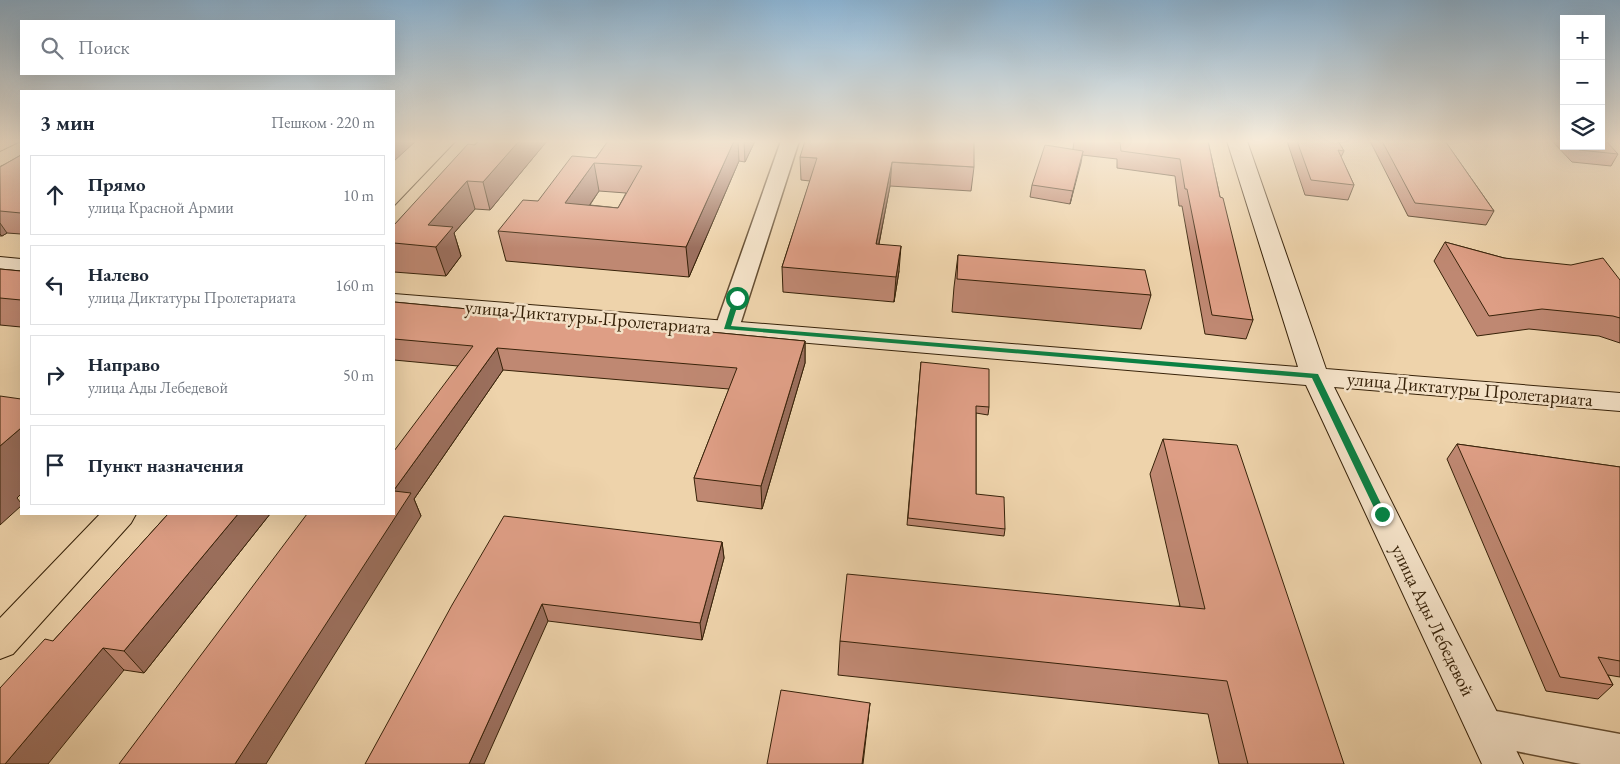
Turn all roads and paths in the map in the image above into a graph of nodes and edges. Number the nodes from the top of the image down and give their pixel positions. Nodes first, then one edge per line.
1 (434, 177) edge
2 (778, 177) edge
3 (1249, 177) edge
4 (395, 218) edge
5 (0, 264) edge
6 (20, 266) edge
7 (395, 301) edge
8 (727, 328) junction
9 (1315, 376) junction
10 (1620, 402) edge
11 (119, 515) edge
12 (0, 643) edge
13 (1485, 728) junction
14 (1620, 754) edge
15 (1503, 764) edge

1 - 4 main road
2 - 8 street
3 - 9 street, улица Ады Лебедевой
5 - 6 street
7 - 8 street, улица Диктатуры Пролетариата
8 - 9 street, улица Диктатуры Пролетариата
9 - 10 street, улица Диктатуры Пролетариата
9 - 13 street, улица Ады Лебедевой
11 - 12 main road
13 - 14 street
13 - 15 street, улица Ады Лебедевой

